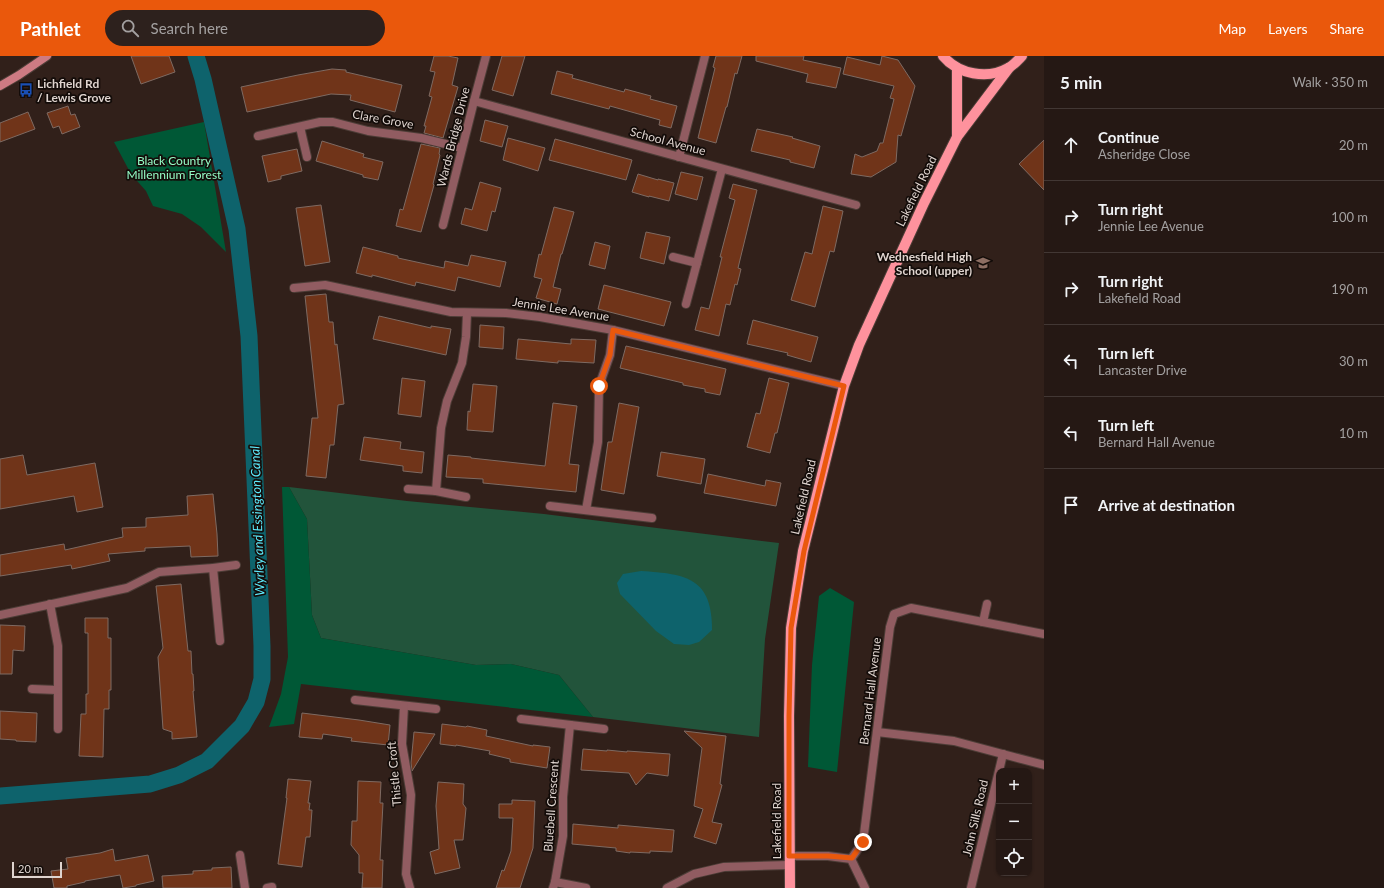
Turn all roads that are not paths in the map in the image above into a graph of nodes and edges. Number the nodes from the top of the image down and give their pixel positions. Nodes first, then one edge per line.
1 (47, 56) edge
2 (486, 56) edge
3 (705, 56) edge
4 (943, 56) edge
5 (1022, 56) edge
6 (957, 68) junction
7 (1010, 68) junction
8 (0, 86) edge
9 (474, 101) junction
10 (300, 127) junction
11 (258, 136) dead end
12 (958, 137) junction
13 (462, 148) junction
14 (307, 156) dead end
15 (679, 156) junction
16 (722, 169) junction
17 (856, 205) dead end
18 (443, 225) dead end
19 (673, 257) dead end
20 (697, 263) junction
21 (294, 288) dead end
22 (686, 304) dead end
23 (467, 313) junction
24 (613, 330) junction
25 (844, 386) junction
26 (408, 489) dead end
27 (436, 491) junction
28 (466, 497) dead end
29 (550, 506) dead end
30 (586, 510) junction
31 (652, 518) dead end
32 (236, 565) dead end
33 (213, 568) junction
34 (50, 604) junction
35 (987, 604) dead end
36 (0, 615) edge
37 (984, 622) junction
38 (1044, 634) edge
39 (220, 641) dead end
40 (32, 689) dead end
41 (57, 690) junction
42 (355, 700) dead end
43 (404, 706) junction
44 (436, 709) dead end
45 (521, 719) dead end
46 (570, 725) junction
47 (58, 729) dead end
48 (604, 729) dead end
49 (877, 732) junction
50 (1003, 754) junction
51 (1044, 764) edge
52 (240, 856) dead end
53 (852, 858) junction
54 (789, 861) junction
55 (554, 885) edge
56 (245, 888) edge
57 (410, 888) edge
58 (586, 888) edge
59 (667, 888) edge
60 (790, 888) edge
61 (865, 888) edge
62 (971, 888) edge

1 - 8 main road
2 - 9 street, Wards Bridge Drive
3 - 15 street
4 - 6 main road
5 - 7 main road, Lakefield Road
6 - 7 main road
6 - 12 main road, Lakefield Road
7 - 12 main road, Lakefield Road
9 - 13 street, Wards Bridge Drive
9 - 15 street, School Avenue
10 - 11 street, Clare Grove
10 - 13 street, Clare Grove
10 - 14 street
12 - 25 main road, Lakefield Road
13 - 18 street, Wards Bridge Drive
15 - 16 street, School Avenue
16 - 17 street, School Avenue
16 - 20 street
19 - 20 street
20 - 22 street
21 - 23 street, Jennie Lee Avenue
23 - 24 street, Jennie Lee Avenue
23 - 27 street
24 - 25 street, Jennie Lee Avenue
24 - 30 street
25 - 54 main road, Lakefield Road
26 - 27 street
27 - 28 street
29 - 30 street
30 - 31 street
32 - 33 street
33 - 34 street
33 - 39 street
34 - 36 street
34 - 41 street
35 - 37 street
37 - 38 street, Bernard Hall Avenue
37 - 49 street, Bernard Hall Avenue
40 - 41 street
41 - 47 street
42 - 43 street
43 - 44 street
43 - 57 street, Thistle Croft
45 - 46 street
46 - 48 street
46 - 55 street, Bluebell Crescent
49 - 50 street
49 - 53 street, Bernard Hall Avenue
50 - 51 street
50 - 62 street, John Sills Road
52 - 56 street
53 - 54 street
53 - 61 street
54 - 59 street
54 - 60 main road, Lakefield Road
55 - 58 street

